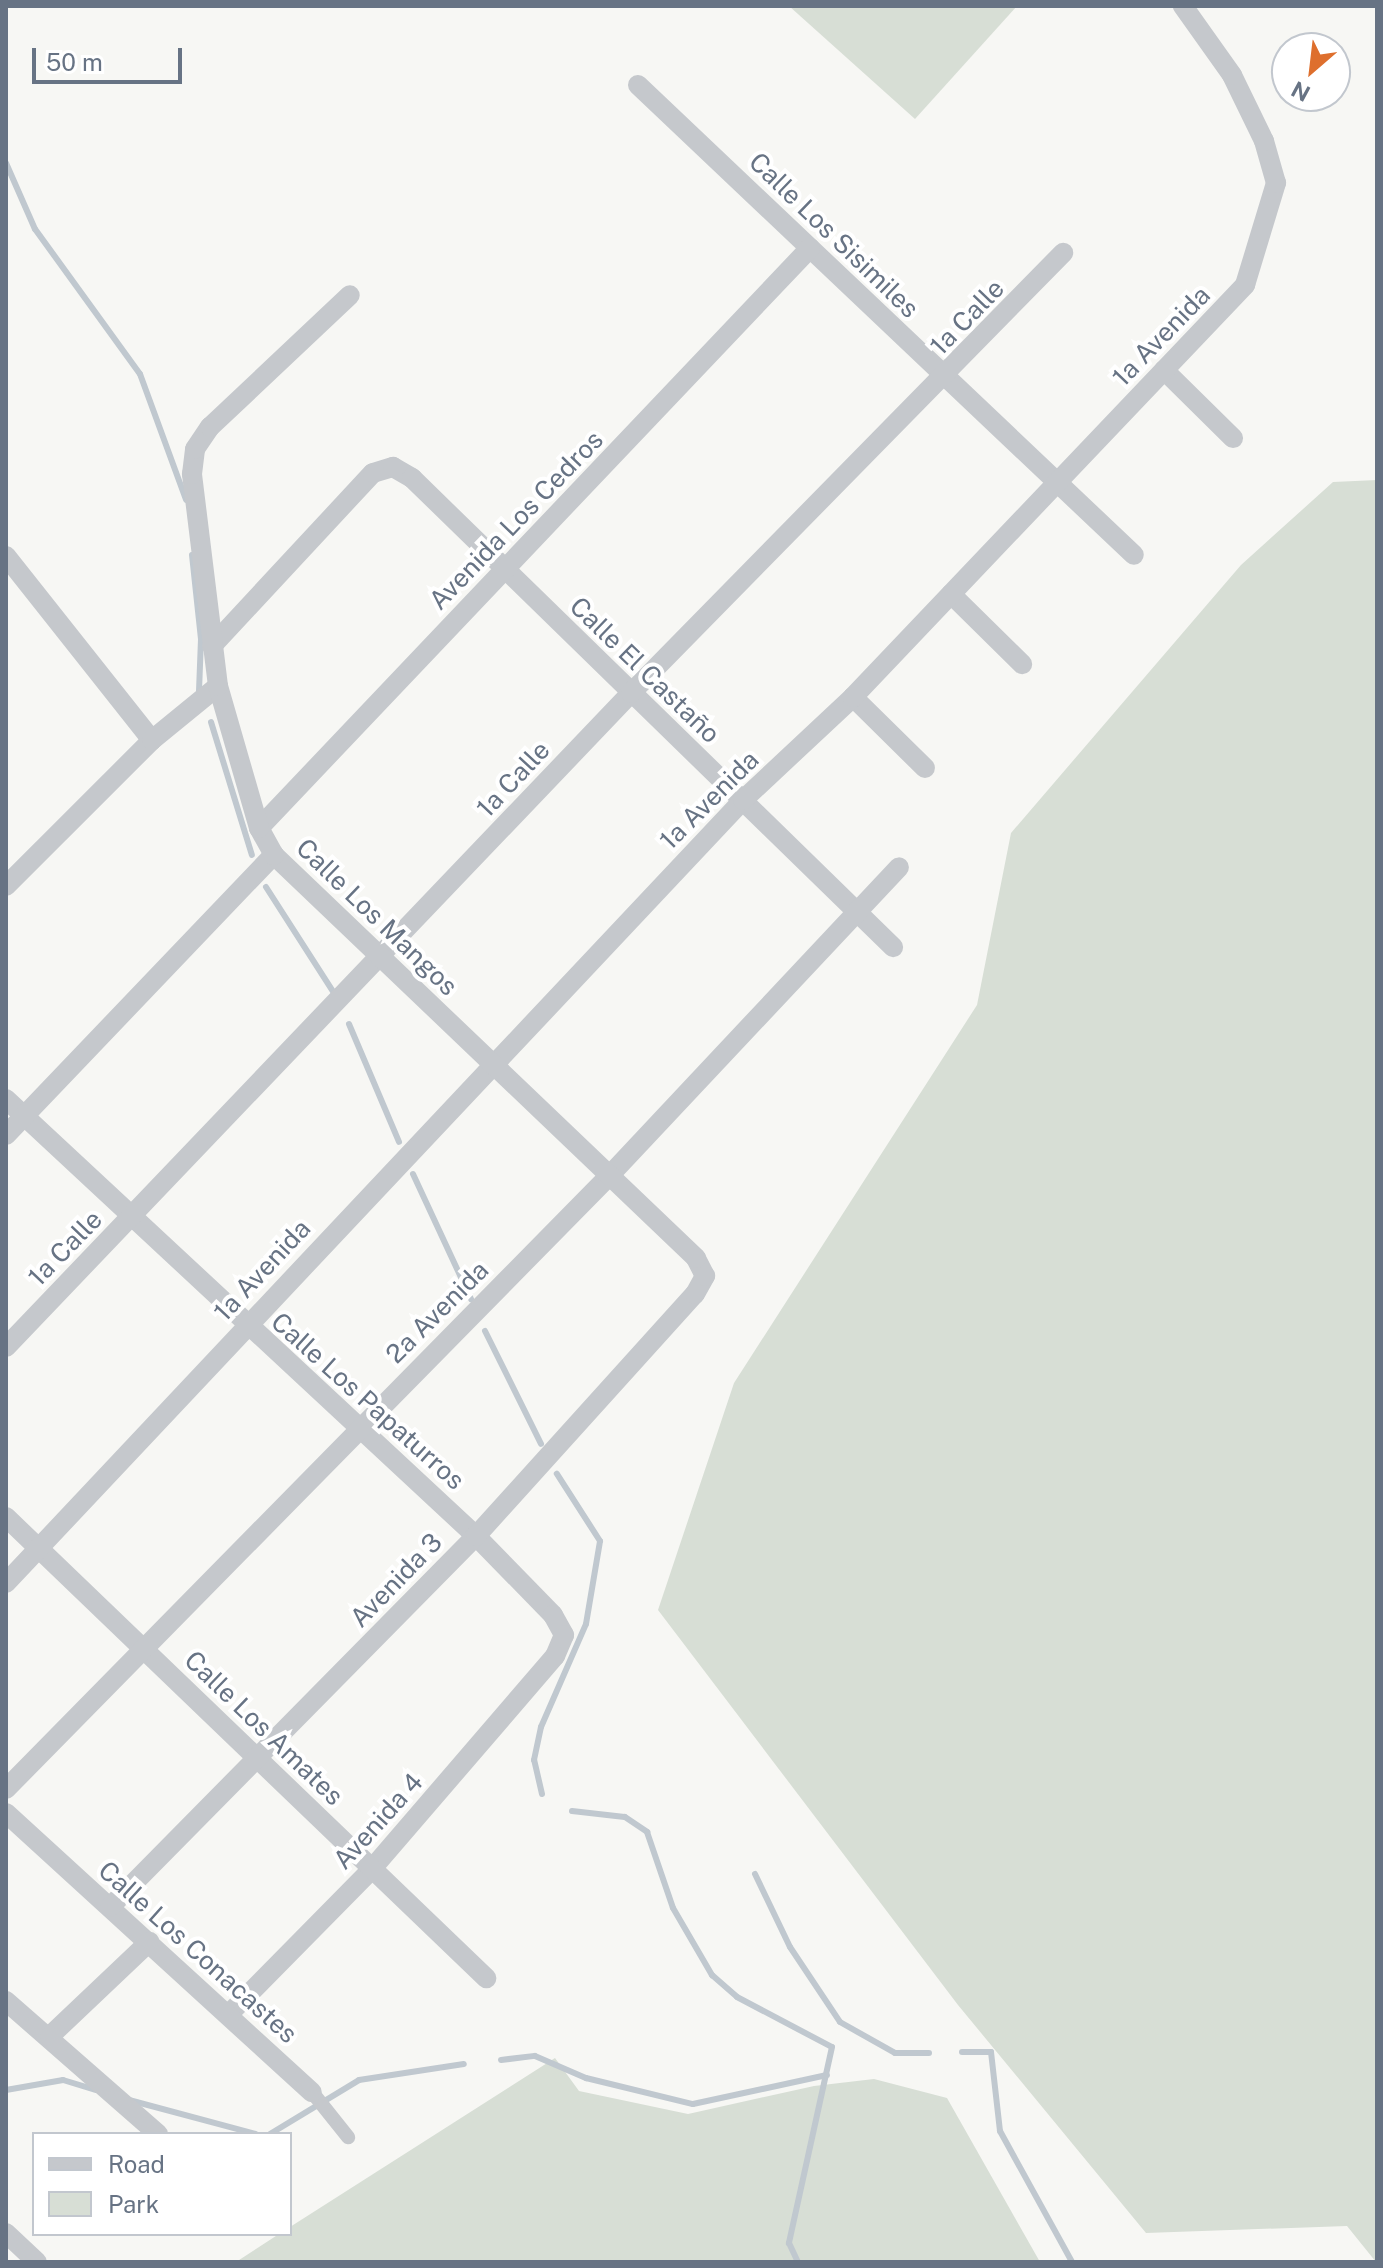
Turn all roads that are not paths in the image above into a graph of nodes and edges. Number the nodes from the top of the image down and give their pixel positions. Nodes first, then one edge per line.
1 (1183, 6) edge
2 (638, 85) dead end
3 (810, 248) junction
4 (1063, 253) dead end
5 (350, 295) dead end
6 (1164, 370) junction
7 (946, 377) junction
8 (1233, 438) dead end
9 (1057, 482) junction
10 (1134, 555) dead end
11 (6, 556) edge
12 (504, 570) junction
13 (951, 594) junction
14 (212, 646) junction
15 (1022, 664) dead end
16 (218, 686) junction
17 (631, 693) junction
18 (853, 697) junction
19 (152, 740) junction
20 (925, 768) dead end
21 (743, 800) junction
22 (259, 828) junction
23 (274, 855) junction
24 (899, 867) dead end
25 (6, 886) edge
26 (857, 912) junction
27 (893, 947) dead end
28 (380, 957) junction
29 (493, 1064) junction
30 (6, 1099) edge
31 (24, 1117) junction
32 (6, 1135) edge
33 (610, 1175) junction
34 (130, 1218) junction
35 (705, 1276) joint
36 (246, 1325) junction
37 (6, 1347) edge
38 (358, 1428) junction
39 (6, 1517) edge
40 (476, 1536) junction
41 (40, 1550) junction
42 (6, 1583) edge
43 (144, 1648) junction
44 (555, 1656) joint
45 (259, 1758) junction
46 (6, 1789) edge
47 (6, 1813) edge
48 (372, 1869) junction
49 (110, 1907) junction
50 (149, 1942) junction
51 (486, 1978) dead end
52 (6, 2001) edge
53 (230, 2013) junction
54 (50, 2036) junction
55 (312, 2092) joint
56 (156, 2132) edge
57 (348, 2137) dead end
58 (6, 2233) edge
59 (37, 2262) edge

1 - 6 street, 1a Avenida
2 - 3 street, Calle Los Sisimiles
3 - 7 street, Calle Los Sisimiles
3 - 12 street, Avenida Los Cedros
4 - 7 street, 1a Calle
5 - 14 street, Calle Los Mangos
6 - 8 street
6 - 9 street, 1a Avenida
7 - 9 street, Calle Los Sisimiles
7 - 17 street, 1a Calle
9 - 10 street, Calle Los Sisimiles
9 - 13 street, 1a Avenida
11 - 19 street
12 - 14 street, Calle El Castaño
12 - 17 street, Calle El Castaño
12 - 22 street, Avenida Los Cedros
13 - 15 street
13 - 18 street, 1a Avenida
14 - 16 street, Calle Los Mangos
16 - 19 street
16 - 22 street, Calle Los Mangos
17 - 21 street, Calle El Castaño
17 - 28 street, 1a Calle
18 - 20 street
18 - 21 street, 1a Avenida
19 - 25 street
21 - 26 street, Calle El Castaño
21 - 29 street, 1a Avenida
22 - 23 street, Calle Los Mangos
23 - 28 street, Calle Los Mangos
23 - 31 street
24 - 26 street, 2a Avenida
26 - 27 street, Calle El Castaño
26 - 33 street, 2a Avenida
28 - 29 street, Calle Los Mangos
28 - 34 street, 1a Calle
29 - 33 street, Calle Los Mangos
29 - 36 street, 1a Avenida
30 - 31 street, Calle Los Papaturros
31 - 32 street
31 - 34 street, Calle Los Papaturros
33 - 35 street, Calle Los Mangos
33 - 38 street, 2a Avenida
34 - 36 street, Calle Los Papaturros
34 - 37 street, 1a Calle
35 - 40 street, Avenida 3
36 - 38 street, Calle Los Papaturros
36 - 41 street, 1a Avenida
38 - 40 street, Calle Los Papaturros
38 - 43 street, 2a Avenida
39 - 41 street, Calle Los Amates
40 - 44 street, Calle Los Papaturros
40 - 45 street, Avenida 3
41 - 42 street, 1a Avenida
41 - 43 street, Calle Los Amates
43 - 45 street, Calle Los Amates
43 - 46 street, 2a Avenida
44 - 48 street, Avenida 4
45 - 48 street, Calle Los Amates
45 - 49 street, Avenida 3
47 - 49 street, Calle Los Conacastes
48 - 51 street, Calle Los Amates
48 - 53 street, Avenida 4
49 - 50 street, Calle Los Conacastes
50 - 53 street, Calle Los Conacastes
50 - 54 street
52 - 54 street
53 - 55 street, Calle Los Conacastes
54 - 56 street
55 - 57 street, Calle Los Conacastes
58 - 59 street

